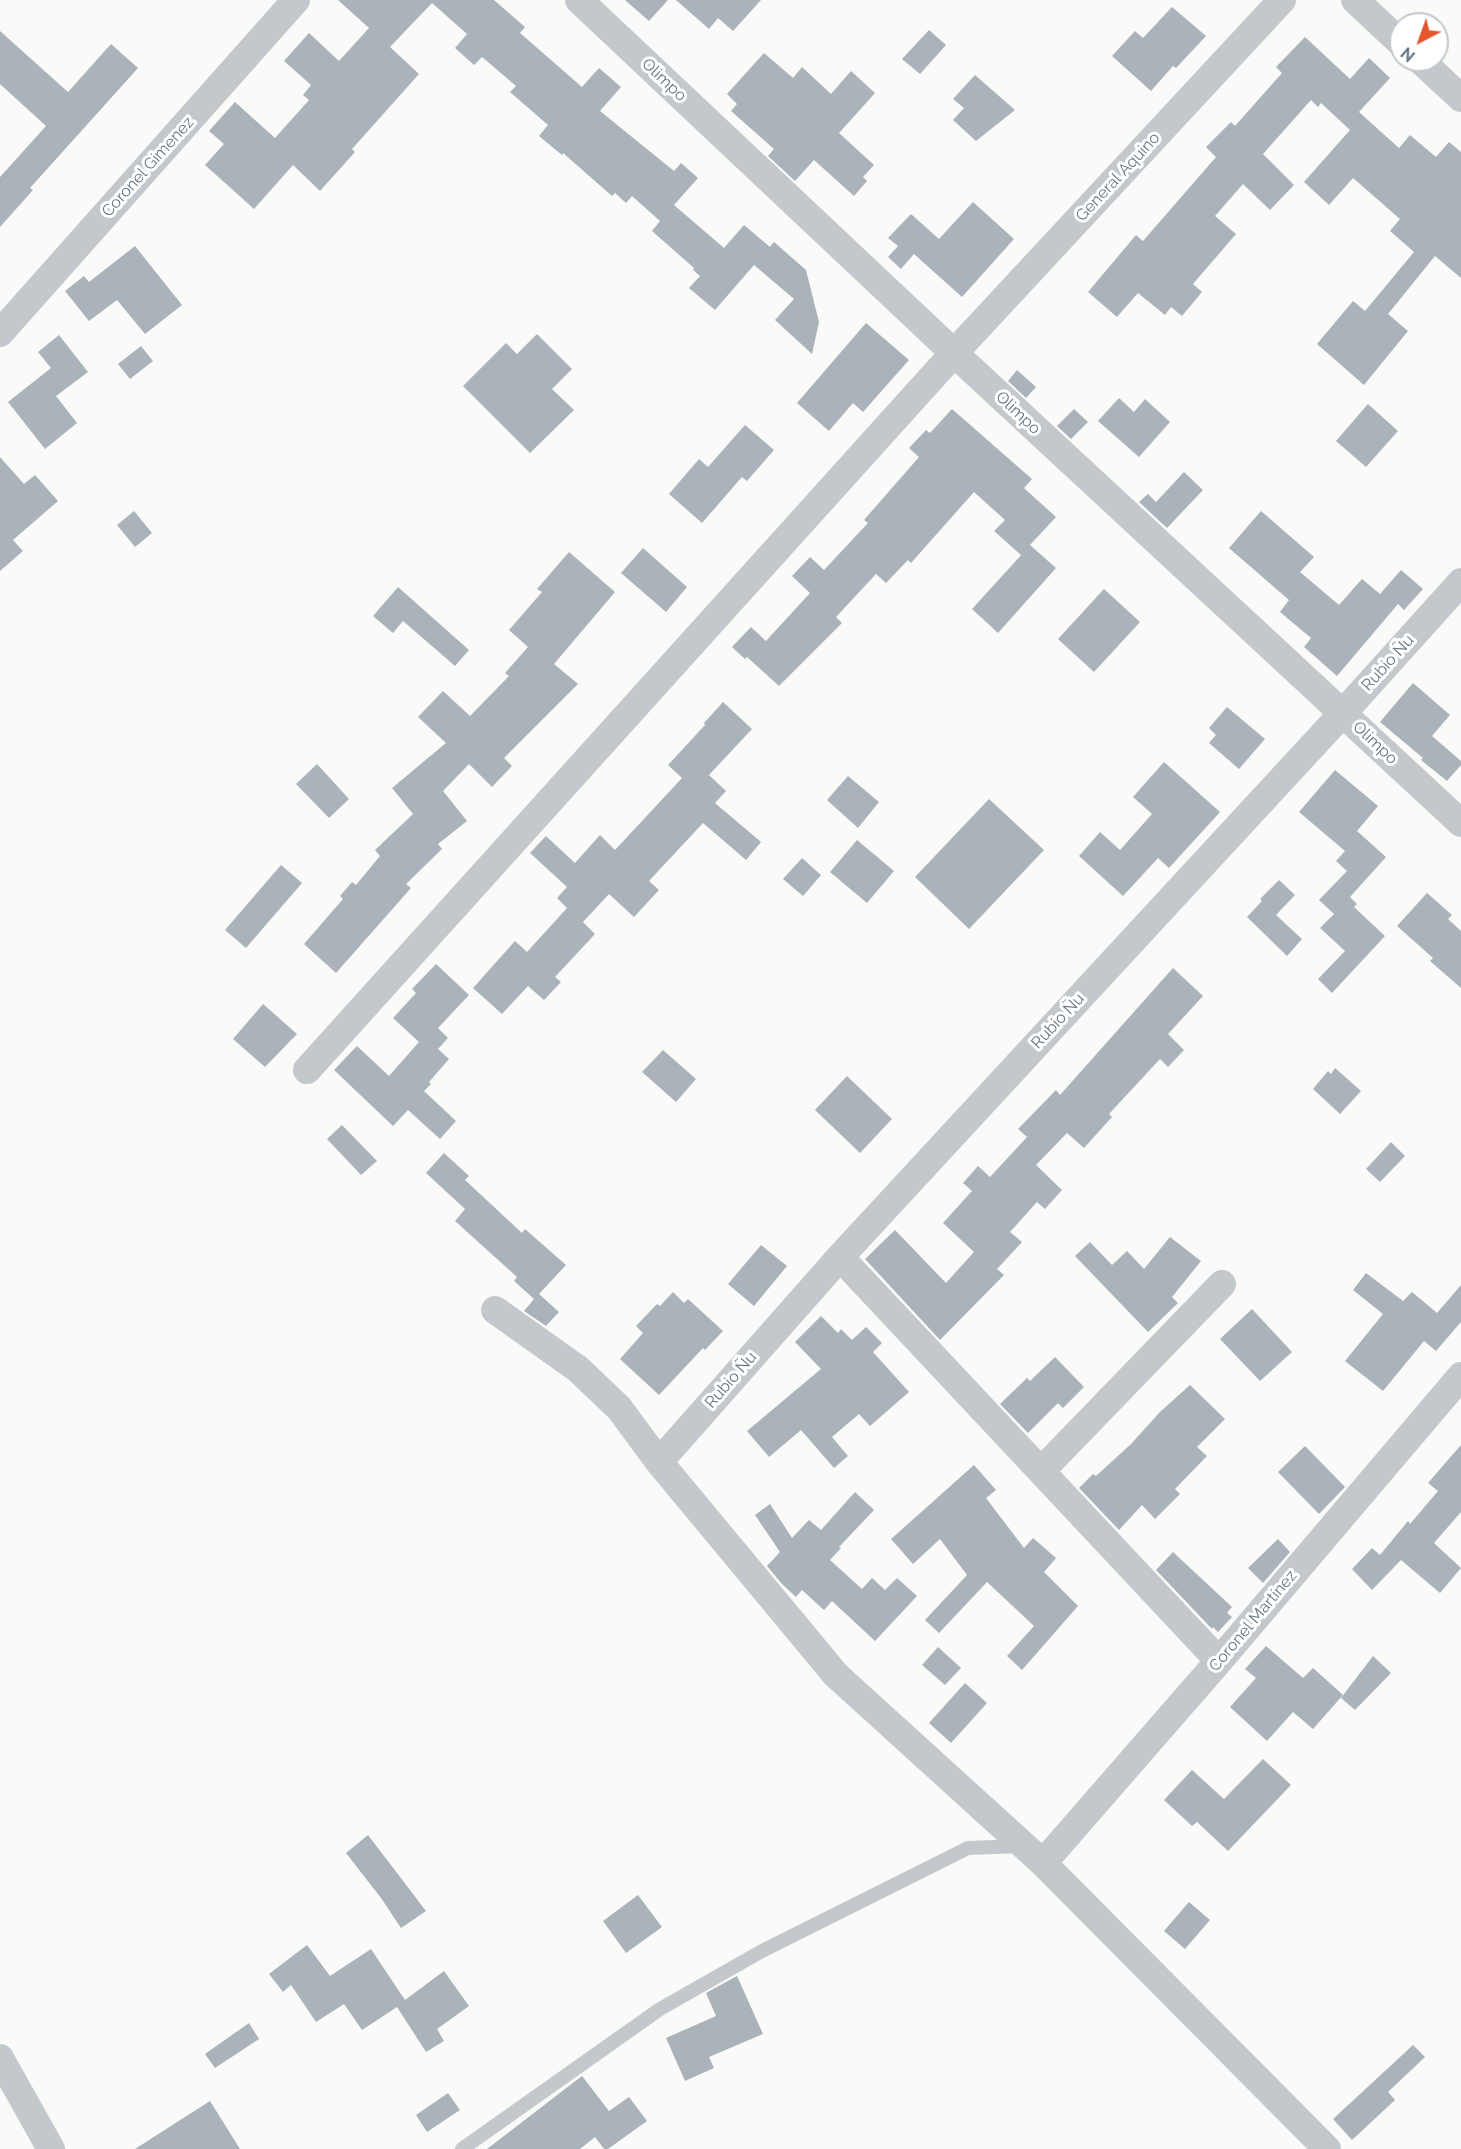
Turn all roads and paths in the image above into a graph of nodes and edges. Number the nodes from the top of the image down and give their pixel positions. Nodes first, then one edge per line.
1 (296, 0) edge
2 (579, 0) edge
3 (1282, 0) edge
4 (1355, 0) edge
5 (1389, 32) edge
6 (1433, 72) edge
7 (1461, 98) edge
8 (0, 333) edge
9 (954, 354) junction
10 (1461, 582) edge
11 (1342, 714) junction
12 (1461, 823) edge
13 (307, 1070) dead end
14 (840, 1257) junction
15 (1222, 1284) dead end
16 (495, 1311) dead end
17 (1461, 1376) edge
18 (659, 1462) junction
19 (1041, 1471) junction
20 (1219, 1661) junction
21 (1034, 1855) junction
22 (0, 2058) edge
23 (51, 2149) edge
24 (462, 2149) edge
25 (1327, 2149) edge

1 - 8 street, Coronel Gimenez
2 - 9 street, Olimpo
3 - 9 street, General Aquino
4 - 5 street
6 - 7 street
9 - 11 street, Olimpo
9 - 13 street, General Aquino
10 - 11 street, Rubio Ñu
11 - 12 street, Olimpo
11 - 14 street, Rubio Ñu
14 - 18 street, Rubio Ñu
14 - 19 street
15 - 19 street
16 - 18 street
17 - 20 street, Coronel Martínez
18 - 21 street
19 - 20 street
20 - 21 street, Coronel Martínez
21 - 24 lane
21 - 25 street
22 - 23 street

